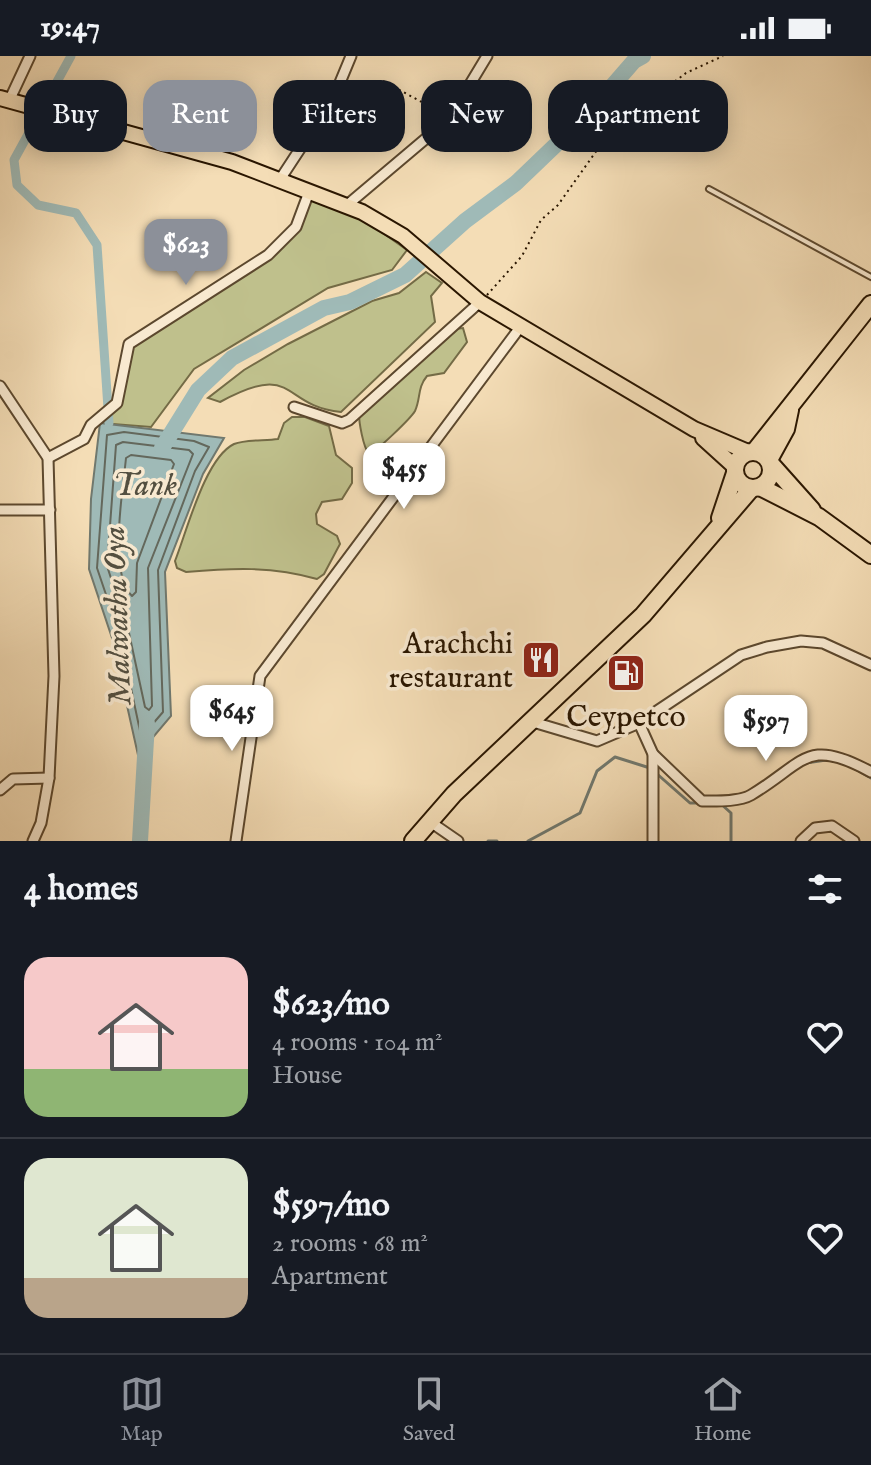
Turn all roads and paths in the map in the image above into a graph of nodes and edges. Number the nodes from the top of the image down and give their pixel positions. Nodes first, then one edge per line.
1 (30, 56) edge
2 (351, 56) edge
3 (487, 56) edge
4 (723, 56) edge
5 (473, 80) edge
6 (5, 100) edge
7 (421, 143) edge
8 (279, 181) junction
9 (709, 189) dead end
10 (309, 192) junction
11 (346, 206) junction
12 (871, 277) edge
13 (480, 302) junction
14 (871, 304) edge
15 (521, 326) junction
16 (0, 386) edge
17 (294, 407) dead end
18 (694, 429) junction
19 (760, 457) junction
20 (48, 458) junction
21 (735, 470) junction
22 (756, 488) junction
23 (0, 510) edge
24 (50, 510) junction
25 (819, 517) junction
26 (718, 524) junction
27 (871, 555) edge
28 (871, 665) edge
29 (533, 722) junction
30 (639, 723) junction
31 (653, 754) junction
32 (871, 772) edge
33 (49, 778) junction
34 (0, 790) edge
35 (429, 821) junction
36 (33, 841) edge
37 (236, 841) edge
38 (413, 841) edge
39 (458, 841) edge
40 (653, 841) edge
41 (801, 841) edge
42 (854, 841) edge

1 - 6 street
2 - 8 street
3 - 5 street
4 - 13 path
6 - 8 main road
7 - 11 street
8 - 10 main road
9 - 12 lane
10 - 11 main road
10 - 20 street
11 - 13 main road
13 - 15 main road
13 - 17 street
14 - 19 highway
15 - 18 main road
15 - 37 street
16 - 20 street
18 - 19 main road
18 - 21 main road
19 - 21 highway
19 - 22 highway
19 - 25 highway
20 - 24 street
21 - 22 highway
21 - 26 highway
22 - 25 highway
22 - 26 highway
23 - 24 street
24 - 33 street
25 - 27 highway
26 - 29 highway
28 - 30 street
29 - 30 street
29 - 35 highway
30 - 31 street
31 - 32 street
31 - 40 street
33 - 34 street
33 - 36 street
35 - 38 highway
35 - 39 street
41 - 42 street

